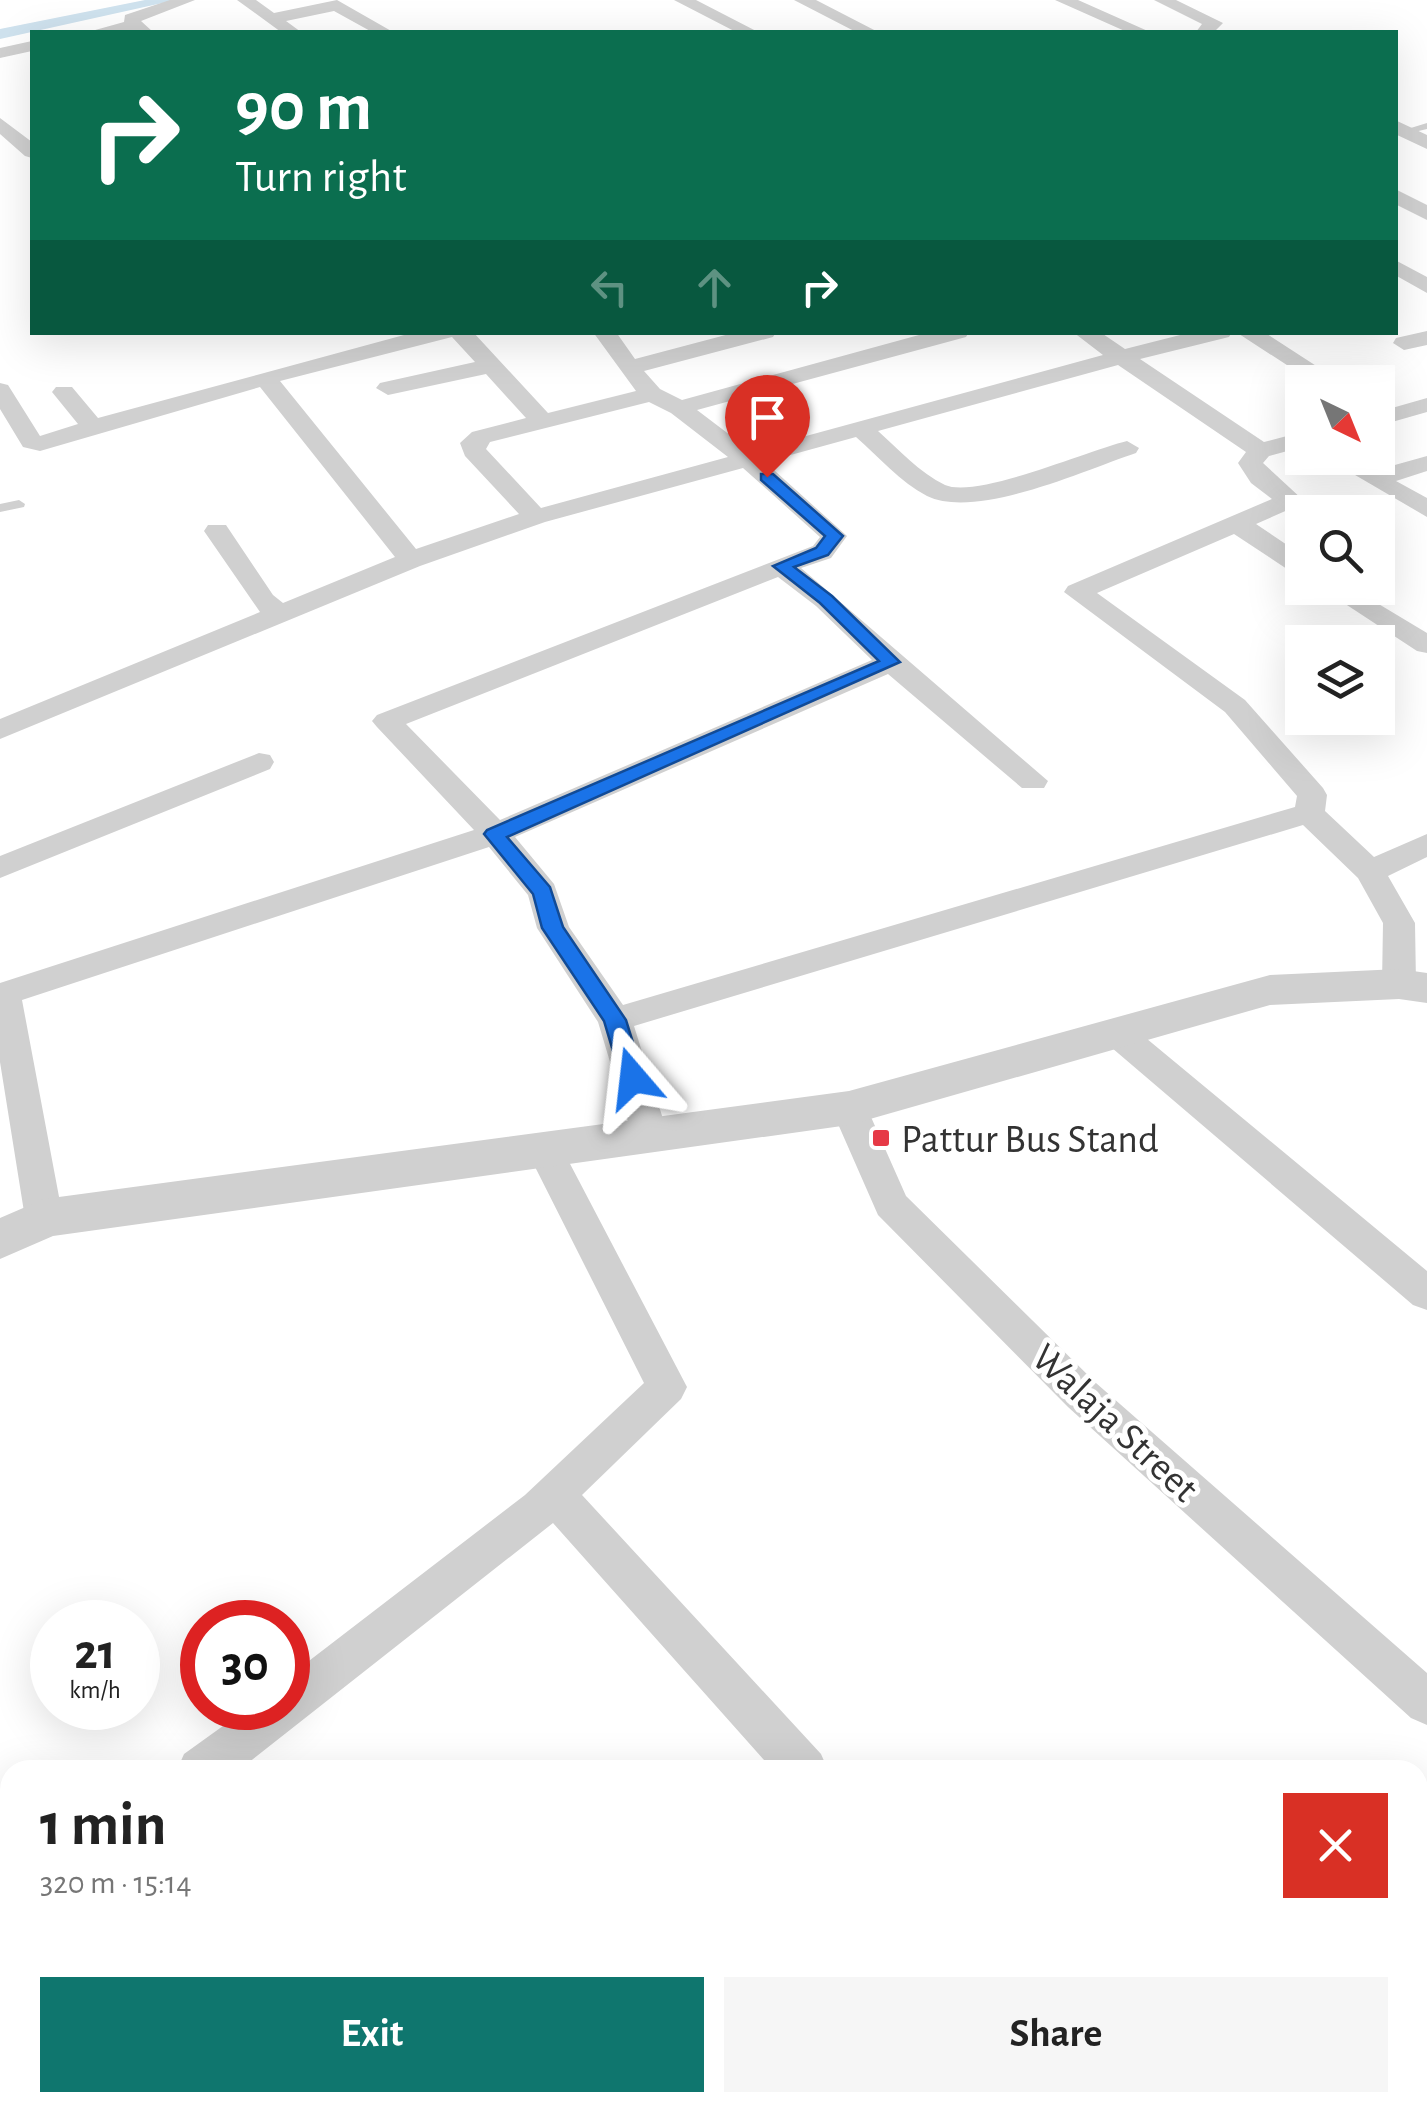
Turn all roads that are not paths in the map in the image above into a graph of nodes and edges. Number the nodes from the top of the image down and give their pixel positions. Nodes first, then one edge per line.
1 (188, 0) edge
2 (244, 0) edge
3 (682, 0) edge
4 (802, 0) edge
5 (1063, 0) edge
6 (1162, 0) edge
7 (270, 19) junction
8 (1118, 22) junction
9 (140, 29) edge
10 (1088, 29) dead end
11 (289, 30) edge
12 (380, 30) edge
13 (745, 30) edge
14 (865, 30) edge
15 (1136, 30) edge
16 (1203, 30) edge
17 (30, 46) edge
18 (0, 54) edge
19 (0, 124) edge
20 (1427, 126) edge
21 (1400, 129) edge
22 (1427, 143) edge
23 (30, 150) edge
24 (1398, 197) edge
25 (1427, 214) edge
26 (1398, 270) edge
27 (1427, 286) edge
28 (432, 335) edge
29 (463, 335) edge
30 (606, 335) edge
31 (754, 335) edge
32 (947, 335) edge
33 (1088, 335) edge
34 (1209, 335) edge
35 (1252, 335) edge
36 (1120, 357) junction
37 (1302, 365) edge
38 (490, 366) junction
39 (629, 368) junction
40 (264, 378) junction
41 (388, 388) dead end
42 (0, 390) edge
43 (64, 392) dead end
44 (652, 394) junction
45 (1427, 405) edge
46 (679, 408) junction
47 (1395, 412) edge
48 (542, 421) junction
49 (94, 427) junction
50 (862, 429) junction
51 (1285, 444) edge
52 (1126, 448) dead end
53 (1260, 451) junction
54 (749, 461) junction
55 (1427, 463) edge
56 (1368, 475) edge
57 (1375, 479) junction
58 (19, 504) dead end
59 (0, 508) edge
60 (1427, 509) edge
61 (536, 517) junction
62 (1236, 523) junction
63 (216, 531) dead end
64 (1285, 556) edge
65 (412, 560) junction
66 (781, 566) junction
67 (1362, 605) edge
68 (279, 614) junction
69 (1427, 645) edge
70 (891, 662) junction
71 (0, 730) edge
72 (259, 762) dead end
73 (1034, 780) dead end
74 (1309, 813) junction
75 (494, 834) junction
76 (1427, 844) edge
77 (0, 868) edge
78 (1370, 872) junction
79 (1413, 986) edge
80 (0, 998) edge
81 (615, 1020) junction
82 (1117, 1033) junction
83 (849, 1108) junction
84 (650, 1135) junction
85 (544, 1150) junction
86 (44, 1218) junction
87 (0, 1240) edge
88 (1427, 1294) edge
89 (554, 1494) junction
90 (310, 1687) edge
91 (1427, 1703) edge
92 (261, 1730) edge
93 (229, 1760) edge
94 (795, 1760) edge

1 - 9 street
2 - 7 street
3 - 13 street
4 - 14 street
5 - 8 street
6 - 16 street
7 - 11 street
7 - 12 street
8 - 10 street
8 - 15 street
17 - 18 street
19 - 23 street
20 - 21 lane
21 - 22 street
24 - 25 street
26 - 27 street
28 - 40 street
29 - 38 street
30 - 39 street
31 - 39 street
32 - 46 street
33 - 36 street
34 - 36 street
35 - 37 street
36 - 50 street
36 - 53 street
38 - 41 street
38 - 48 street
39 - 44 street
40 - 49 street
40 - 65 street
42 - 49 street
43 - 49 street
44 - 46 street
44 - 48 street
45 - 47 street
46 - 54 street
48 - 61 street
50 - 52 street
50 - 54 street
51 - 53 street
53 - 62 street
54 - 61 street
54 - 66 street
55 - 57 street
56 - 57 street
57 - 60 street
58 - 59 lane
61 - 65 street
62 - 64 street
62 - 74 street
63 - 68 street
65 - 68 street
66 - 70 street
66 - 75 street
67 - 69 street
68 - 71 street
70 - 73 street
70 - 75 street
72 - 77 street
74 - 78 street
74 - 81 street
75 - 80 street
75 - 81 street
76 - 78 street
78 - 79 street
79 - 82 street
80 - 86 street
81 - 84 street
82 - 83 street
82 - 88 street
83 - 84 street
83 - 91 street, Walaja Street
84 - 85 street
85 - 86 street
85 - 89 street
86 - 87 street
89 - 90 street
89 - 94 street
92 - 93 street

